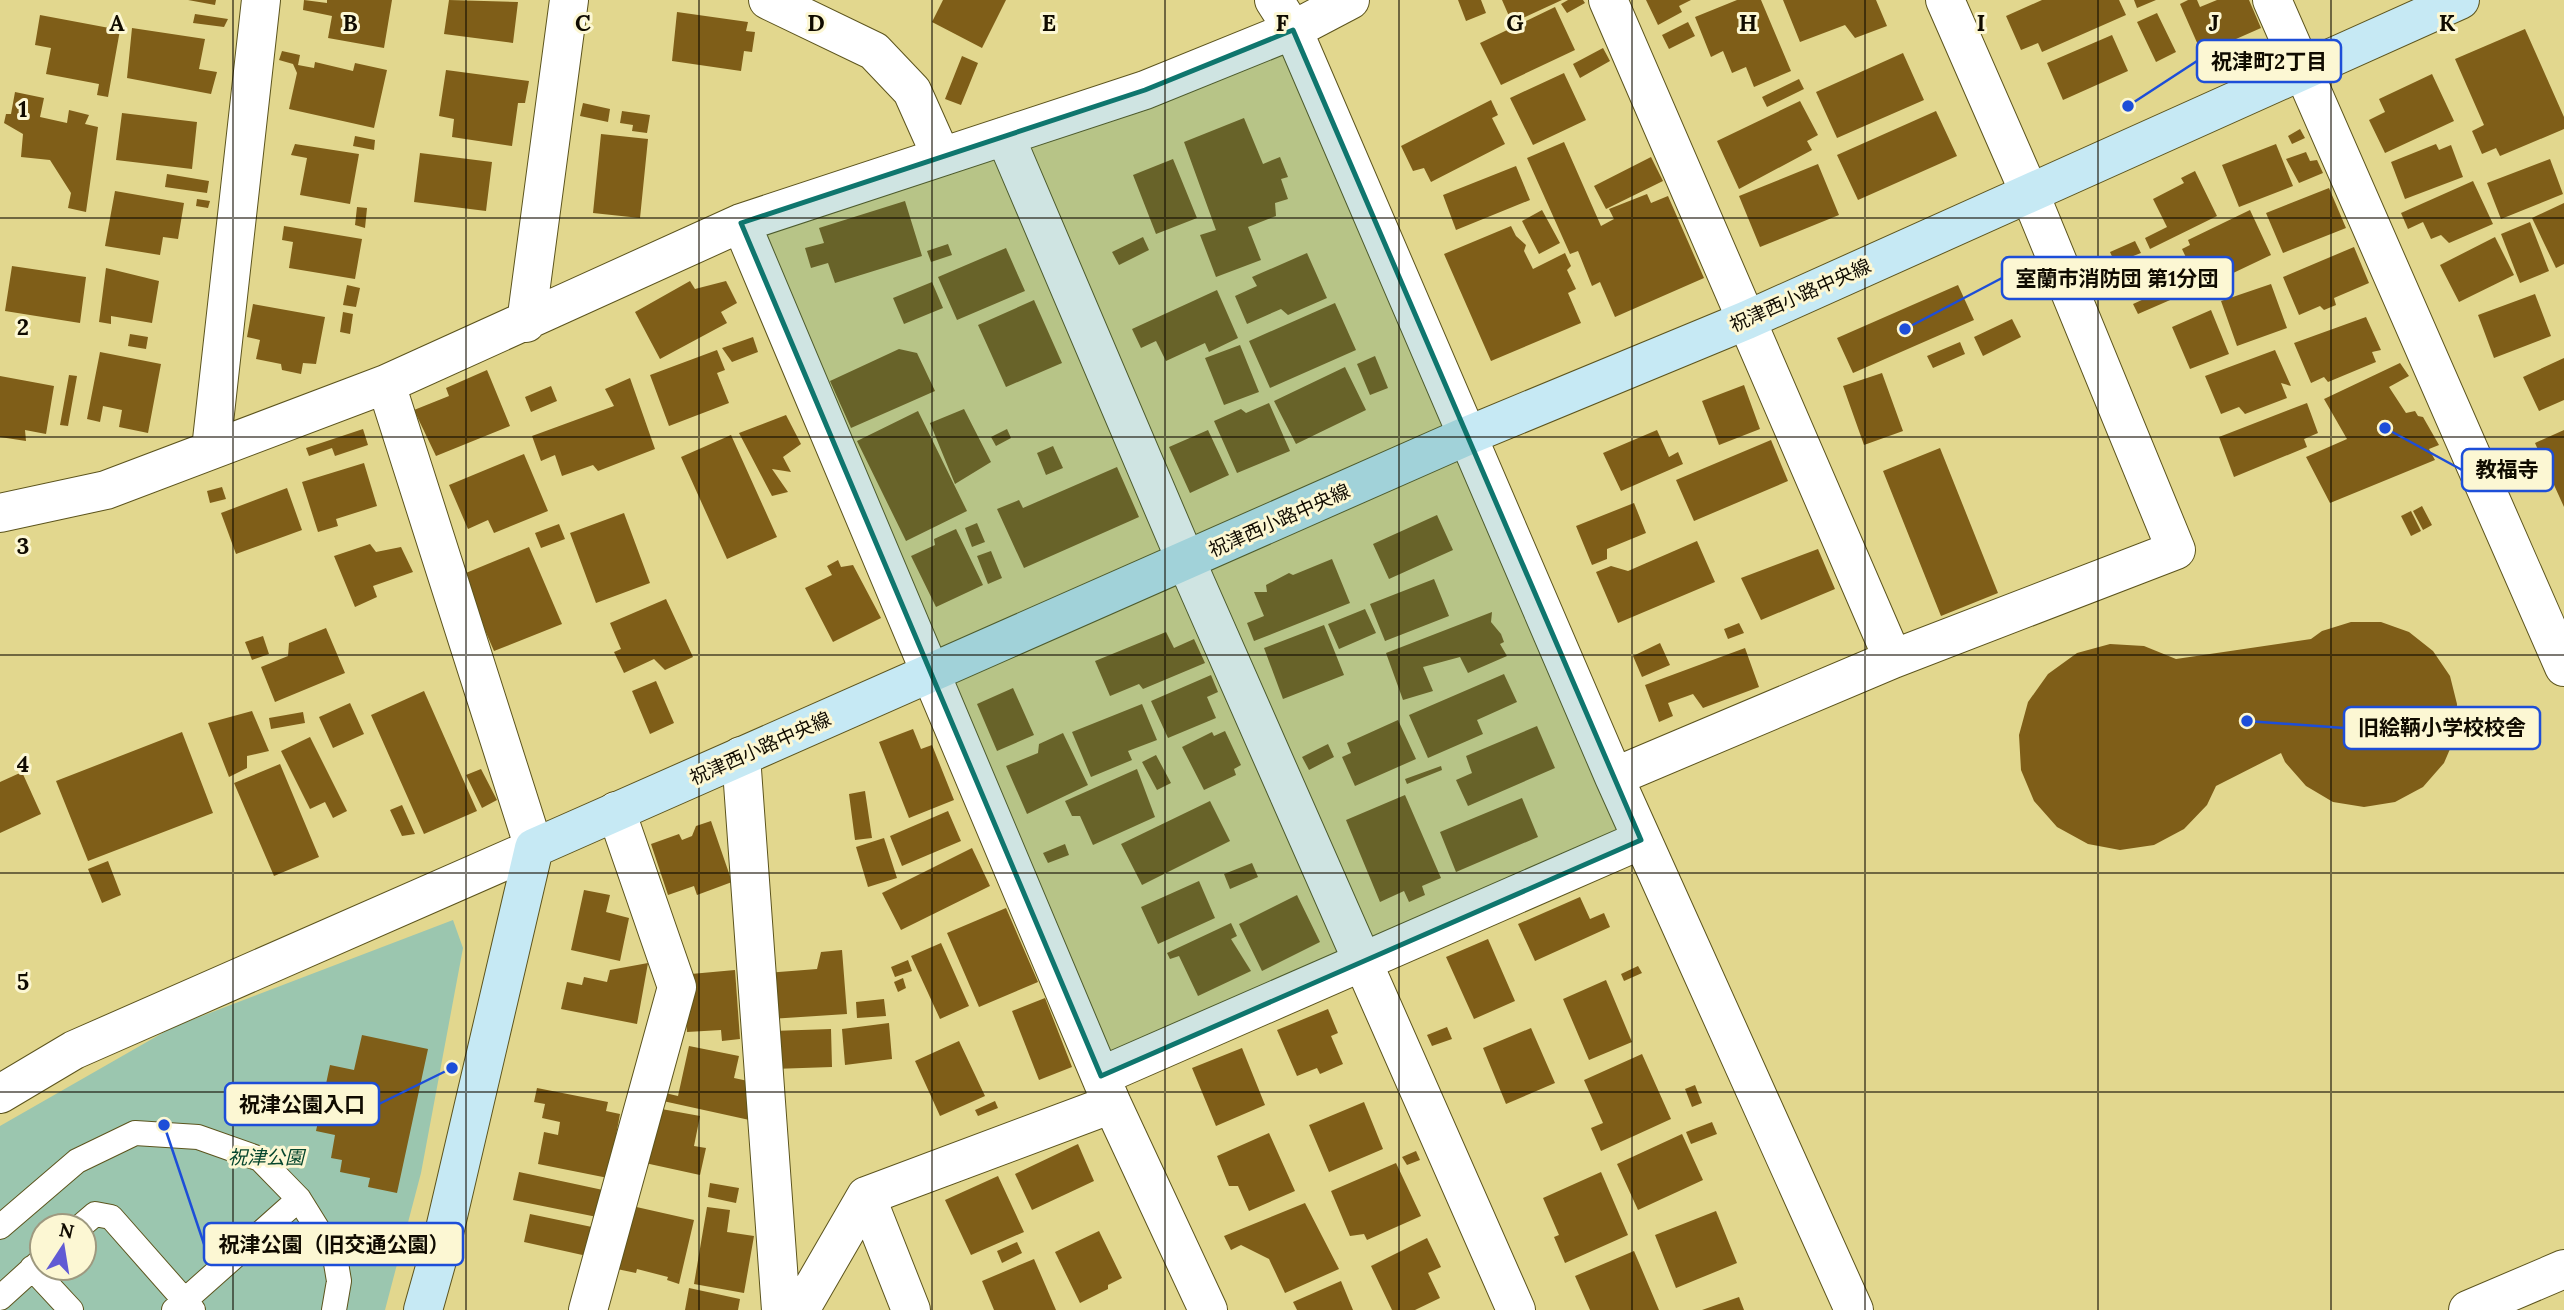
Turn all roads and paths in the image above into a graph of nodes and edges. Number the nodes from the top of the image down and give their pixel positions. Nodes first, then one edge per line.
1 (261, 0) edge
2 (569, 0) edge
3 (768, 0) edge
4 (1350, 0) edge
5 (1608, 0) edge
6 (1945, 0) edge
7 (2272, 0) edge
8 (2460, 0) edge
9 (1283, 15) edge
10 (2302, 71) junction
11 (1005, 136) junction
12 (941, 156) junction
13 (2029, 192) junction
14 (741, 223) junction
15 (1747, 320) junction
16 (526, 323) junction
17 (386, 384) junction
18 (1469, 436) junction
19 (211, 449) junction
20 (0, 513) edge
21 (1186, 561) junction
22 (1893, 659) junction
23 (2564, 667) edge
24 (932, 674) junction
25 (741, 756) junction
26 (1614, 777) junction
27 (616, 811) junction
28 (1641, 839) junction
29 (534, 848) junction
30 (1363, 961) junction
31 (1107, 1090) junction
32 (0, 1094) edge
33 (866, 1196) junction
34 (299, 1199) junction
35 (98, 1215) edge
36 (0, 1227) edge
37 (2564, 1269) edge
38 (28, 1272) edge
39 (50, 1282) edge
40 (0, 1298) edge
41 (184, 1307) edge
42 (71, 1310) edge
43 (334, 1310) edge
44 (423, 1310) edge
45 (588, 1310) edge
46 (781, 1310) edge
47 (800, 1310) edge
48 (911, 1310) edge
49 (1208, 1310) edge
50 (1516, 1310) edge
51 (1854, 1310) edge
52 (2468, 1310) edge

1 - 19 street
2 - 16 street
3 - 12 street
4 - 9 street
5 - 15 street
6 - 13 street
7 - 10 street
8 - 10 main road, 祝津西小路中央線
9 - 11 street
9 - 18 street
10 - 13 main road, 祝津西小路中央線
10 - 23 street
11 - 12 street
11 - 21 street
12 - 14 street
13 - 15 main road, 祝津西小路中央線
13 - 22 street
14 - 16 street
14 - 24 street
15 - 18 main road, 祝津西小路中央線
15 - 22 street
16 - 17 street
17 - 19 street
17 - 29 street
18 - 21 main road, 祝津西小路中央線
18 - 26 street
19 - 20 street
21 - 24 main road, 祝津西小路中央線
21 - 30 street
22 - 26 street
24 - 25 main road, 祝津西小路中央線
24 - 31 street
25 - 27 main road, 祝津西小路中央線
25 - 46 street
26 - 28 street
27 - 29 main road, 祝津西小路中央線
27 - 45 street
28 - 30 street
28 - 51 street
29 - 32 street
29 - 44 main road
30 - 31 street
30 - 50 street
31 - 33 street
31 - 49 street
33 - 47 street
33 - 48 street
34 - 36 lane
34 - 41 lane
34 - 43 lane
35 - 41 lane
37 - 52 street
38 - 40 lane
39 - 42 lane

